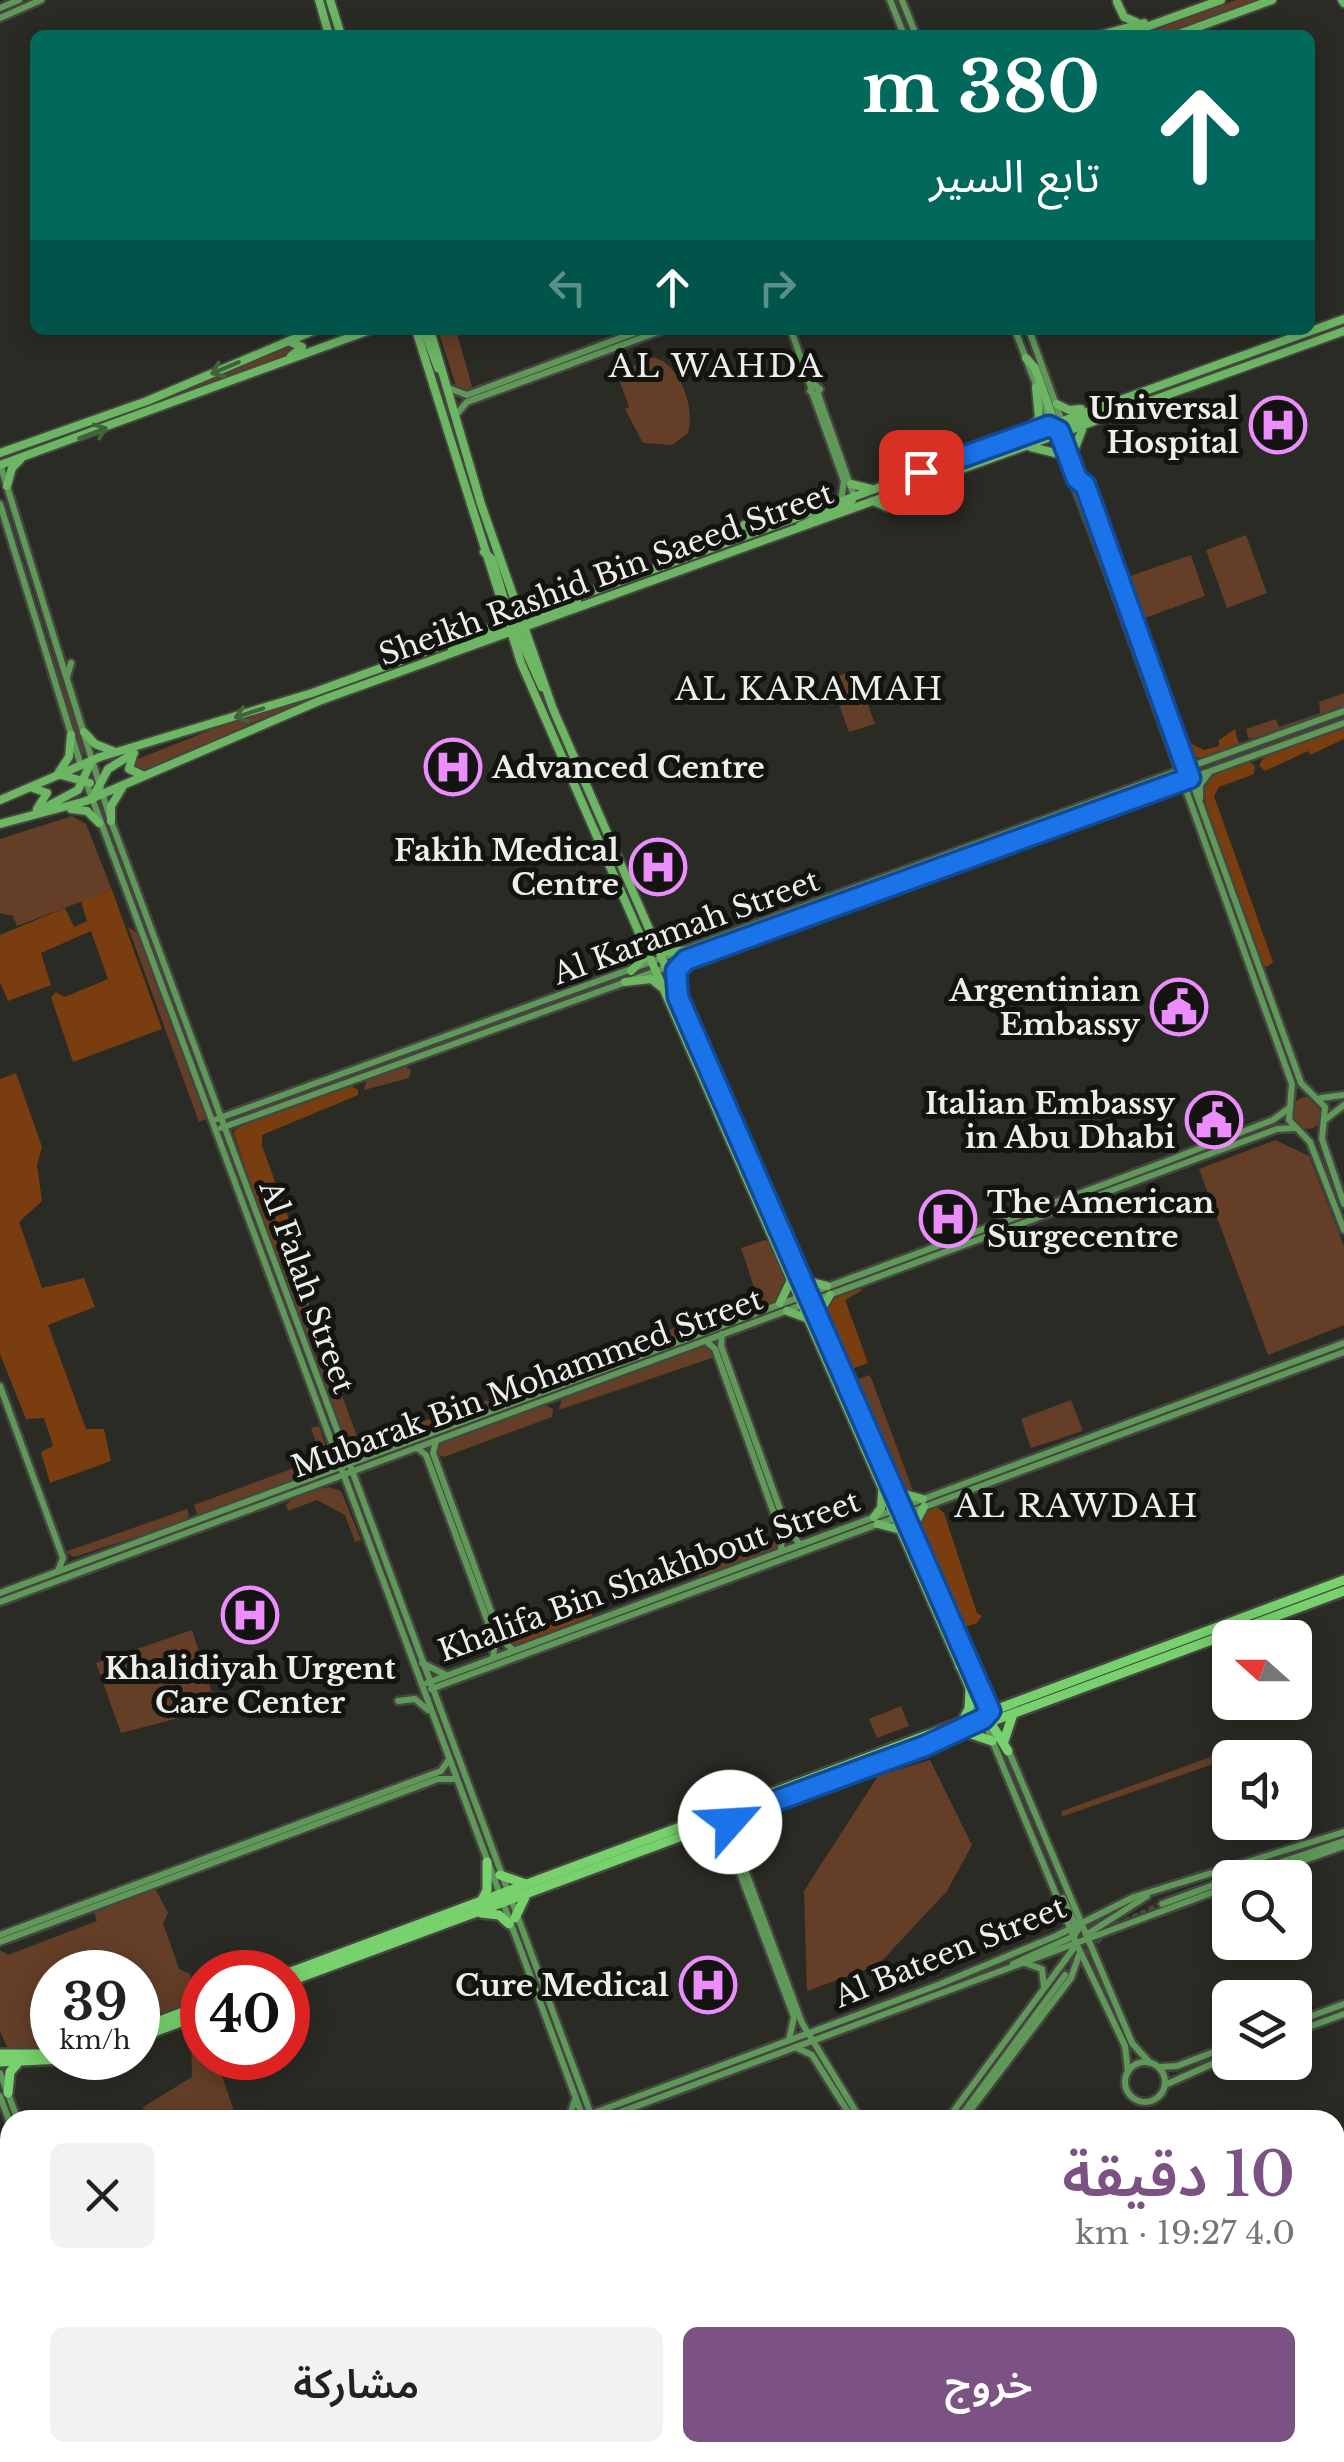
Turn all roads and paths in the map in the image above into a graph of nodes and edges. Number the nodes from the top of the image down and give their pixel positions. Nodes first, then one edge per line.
1 (19, 0) edge
2 (42, 0) edge
3 (318, 0) edge
4 (890, 0) edge
5 (902, 0) edge
6 (1129, 0) edge
7 (1220, 0) edge
8 (1272, 0) edge
9 (331, 3) edge
10 (1119, 6) edge
11 (0, 8) edge
12 (347, 14) dead end
13 (0, 18) edge
14 (1163, 21) junction
15 (1145, 22) junction
16 (327, 30) edge
17 (339, 30) edge
18 (902, 30) edge
19 (914, 30) edge
20 (1117, 30) edge
21 (1138, 30) edge
22 (1190, 30) edge
23 (1344, 319) edge
24 (1315, 330) edge
25 (1344, 331) edge
26 (303, 335) edge
27 (348, 335) edge
28 (358, 335) edge
29 (418, 335) edge
30 (431, 335) edge
31 (630, 335) edge
32 (646, 335) edge
33 (795, 335) edge
34 (1018, 335) edge
35 (1030, 335) edge
36 (1300, 335) edge
37 (289, 341) junction
38 (330, 346) junction
39 (1015, 352) dead end
40 (589, 353) junction
41 (1026, 356) junction
42 (271, 368) junction
43 (445, 384) junction
44 (1036, 387) junction
45 (814, 390) junction
46 (1126, 399) junction
47 (1057, 404) junction
48 (817, 405) junction
49 (1100, 408) junction
50 (455, 418) junction
51 (826, 418) junction
52 (1087, 426) junction
53 (1058, 429) junction
54 (1012, 438) junction
55 (986, 440) dead end
56 (0, 442) edge
57 (998, 443) junction
58 (1027, 446) junction
59 (17, 448) junction
60 (952, 452) dead end
61 (0, 453) edge
62 (1073, 453) junction
63 (1003, 454) junction
64 (1060, 454) junction
65 (23, 458) junction
66 (947, 462) junction
67 (0, 464) edge
68 (933, 480) junction
69 (851, 484) junction
70 (1085, 485) junction
71 (7, 486) junction
72 (875, 490) junction
73 (854, 496) junction
74 (916, 497) dead end
75 (841, 501) junction
76 (873, 502) junction
77 (0, 504) edge
78 (887, 507) dead end
79 (744, 525) dead end
80 (797, 529) junction
81 (758, 531) junction
82 (483, 551) junction
83 (580, 596) junction
84 (512, 599) junction
85 (498, 600) junction
86 (585, 606) junction
87 (544, 608) junction
88 (514, 625) junction
89 (490, 627) junction
90 (490, 640) junction
91 (425, 643) dead end
92 (436, 648) junction
93 (516, 649) junction
94 (447, 656) junction
95 (71, 664) dead end
96 (66, 678) junction
97 (546, 689) junction
98 (1344, 712) edge
99 (1344, 723) edge
100 (84, 732) junction
101 (71, 735) junction
102 (148, 744) junction
103 (1170, 749) junction
104 (1180, 751) junction
105 (118, 752) junction
106 (134, 753) junction
107 (92, 760) junction
108 (81, 765) junction
109 (1210, 766) junction
110 (56, 775) junction
111 (147, 775) junction
112 (1184, 775) junction
113 (87, 778) junction
114 (1159, 779) junction
115 (124, 786) junction
116 (99, 788) junction
117 (1158, 789) junction
118 (25, 790) junction
119 (1187, 797) junction
120 (92, 799) junction
121 (0, 800) edge
122 (67, 807) junction
123 (1201, 809) junction
124 (34, 812) junction
125 (17, 819) junction
126 (111, 821) junction
127 (100, 823) junction
128 (0, 824) edge
129 (641, 932) junction
130 (654, 941) junction
131 (688, 955) junction
132 (660, 965) junction
133 (630, 970) junction
134 (625, 982) junction
135 (665, 990) junction
136 (678, 997) junction
137 (1344, 1095) edge
138 (1316, 1096) junction
139 (212, 1100) junction
140 (1344, 1105) edge
141 (1290, 1106) junction
142 (238, 1111) junction
143 (215, 1120) junction
144 (242, 1120) junction
145 (1324, 1122) junction
146 (219, 1129) junction
147 (1298, 1130) junction
148 (230, 1147) junction
149 (1344, 1204) edge
150 (1344, 1230) edge
151 (794, 1276) junction
152 (828, 1290) junction
153 (804, 1299) junction
154 (780, 1303) junction
155 (787, 1312) junction
156 (813, 1320) junction
157 (722, 1334) junction
158 (704, 1340) junction
159 (1344, 1343) edge
160 (1344, 1352) edge
161 (0, 1386) edge
162 (436, 1440) junction
163 (336, 1445) junction
164 (416, 1448) junction
165 (387, 1450) junction
166 (365, 1467) junction
167 (345, 1470) junction
168 (321, 1473) junction
169 (322, 1483) junction
170 (882, 1488) junction
171 (893, 1490) junction
172 (353, 1491) junction
173 (923, 1503) junction
174 (897, 1512) junction
175 (774, 1513) junction
176 (876, 1520) junction
177 (788, 1529) junction
178 (900, 1532) junction
179 (912, 1534) junction
180 (800, 1544) junction
181 (782, 1551) junction
182 (63, 1558) junction
183 (76, 1565) junction
184 (57, 1572) junction
185 (1344, 1580) edge
186 (1344, 1591) edge
187 (0, 1594) edge
188 (0, 1602) edge
189 (514, 1650) junction
190 (493, 1658) junction
191 (422, 1662) junction
192 (960, 1666) junction
193 (449, 1678) junction
194 (426, 1687) junction
195 (970, 1690) junction
196 (1035, 1695) junction
197 (985, 1697) junction
198 (398, 1701) dead end
199 (1012, 1708) junction
200 (434, 1711) junction
201 (988, 1717) junction
202 (962, 1727) junction
203 (992, 1740) junction
204 (925, 1746) junction
205 (1006, 1746) junction
206 (448, 1760) junction
207 (456, 1780) junction
208 (344, 1810) junction
209 (732, 1817) junction
210 (710, 1825) junction
211 (1344, 1832) edge
212 (1344, 1844) edge
213 (1291, 1860) edge
214 (1302, 1860) edge
215 (486, 1862) junction
216 (500, 1875) junction
217 (1212, 1885) edge
218 (530, 1888) junction
219 (1161, 1889) junction
220 (1056, 1891) junction
221 (1212, 1893) edge
222 (504, 1898) junction
223 (481, 1902) junction
224 (1162, 1904) tunnel mouth
225 (1062, 1907) junction
226 (1074, 1908) junction
227 (476, 1913) junction
228 (1098, 1916) junction
229 (512, 1921) junction
230 (1080, 1932) junction
231 (1108, 1932) junction
232 (1056, 1936) junction
233 (0, 1939) edge
234 (1077, 1944) junction
235 (1067, 1956) junction
236 (1097, 1960) junction
237 (1024, 1963) junction
238 (310, 1966) edge
239 (1009, 1969) junction
240 (310, 1974) edge
241 (1068, 1977) junction
242 (1095, 1981) junction
243 (1106, 1981) junction
244 (1044, 1987) junction
245 (1344, 2004) edge
246 (1344, 2014) edge
247 (1312, 2016) edge
248 (802, 2022) junction
249 (1312, 2026) edge
250 (823, 2028) junction
251 (829, 2035) junction
252 (809, 2037) junction
253 (791, 2044) junction
254 (0, 2051) edge
255 (1212, 2053) edge
256 (30, 2057) edge
257 (818, 2058) junction
258 (20, 2059) junction
259 (30, 2059) edge
260 (0, 2062) edge
261 (1212, 2063) edge
262 (1154, 2064) junction
263 (1128, 2072) junction
264 (0, 2074) edge
265 (1164, 2086) junction
266 (4, 2094) edge
267 (579, 2098) junction
268 (582, 2110) edge
269 (582, 2110) edge
270 (603, 2110) edge
271 (621, 2110) edge
272 (851, 2110) edge
273 (955, 2110) edge
274 (968, 2110) edge

1 - 11 main road
2 - 13 main road
3 - 16 main road
4 - 18 main road
5 - 19 main road
6 - 10 main road
7 - 14 main road
8 - 22 main road
9 - 12 main road
9 - 17 main road
10 - 15 main road
14 - 15 main road
14 - 21 main road
15 - 20 main road
23 - 24 main road, Sheikh Rashid Bin Saeed Street
25 - 52 main road, Sheikh Rashid Bin Saeed Street
26 - 37 main road
27 - 38 main road
28 - 38 main road
29 - 82 main road
30 - 43 main road
31 - 40 main road
32 - 40 main road
33 - 45 main road
34 - 41 main road
35 - 47 main road
36 - 46 main road, Sheikh Rashid Bin Saeed Street
37 - 42 main road
37 -> 59 main road
38 - 42 main road
39 - 41 main road
40 - 43 main road
40 - 50 main road
41 - 44 main road
41 - 53 main road
65 -> 42 main road
43 - 50 main road
44 - 53 main road
44 - 54 main road
45 - 48 main road
45 - 51 main road
46 - 49 main road, Sheikh Rashid Bin Saeed Street
46 - 53 main road
47 - 49 main road
47 - 53 main road
48 - 51 main road
48 - 75 main road
49 - 53 main road, Sheikh Rashid Bin Saeed Street
50 - 84 main road
51 - 69 main road
52 - 53 main road, Sheikh Rashid Bin Saeed Street
52 - 62 main road
53 - 54 main road, Sheikh Rashid Bin Saeed Street
53 - 58 main road, Sheikh Rashid Bin Saeed Street
53 - 62 main road
53 - 63 main road
53 - 64 main road
53 - 70 main road
54 - 57 main road, Sheikh Rashid Bin Saeed Street
55 - 57 main road
56 - 59 main road
57 - 66 main road, Sheikh Rashid Bin Saeed Street
58 - 63 main road, Sheikh Rashid Bin Saeed Street
58 - 64 main road
59 - 61 main road
60 - 66 main road
62 - 70 main road
63 - 68 main road, Sheikh Rashid Bin Saeed Street
64 - 103 main road
65 - 67 main road
65 - 71 main road
66 - 72 main road, Sheikh Rashid Bin Saeed Street
67 - 71 main road, Al Falah Street
68 - 74 main road
68 - 76 main road, Sheikh Rashid Bin Saeed Street
69 - 72 main road
69 - 73 main road
70 - 104 main road
71 - 96 main road, Al Falah Street
72 - 73 main road, Sheikh Rashid Bin Saeed Street
73 - 75 main road, Sheikh Rashid Bin Saeed Street
73 - 80 main road
75 - 81 main road, Sheikh Rashid Bin Saeed Street
76 - 78 main road
76 - 80 main road, Sheikh Rashid Bin Saeed Street
77 - 101 main road
79 - 81 main road
80 - 86 main road, Sheikh Rashid Bin Saeed Street
81 - 83 main road, Sheikh Rashid Bin Saeed Street
82 - 85 main road
82 - 88 main road
83 - 87 main road, Sheikh Rashid Bin Saeed Street
83 - 88 main road
84 - 87 main road
84 - 88 main road
85 - 88 main road
85 - 89 main road
86 - 88 main road, Sheikh Rashid Bin Saeed Street
86 - 97 main road
87 - 88 main road, Sheikh Rashid Bin Saeed Street
88 - 89 main road, Sheikh Rashid Bin Saeed Street
88 - 90 main road, Sheikh Rashid Bin Saeed Street
88 - 93 main road
88 - 94 main road
88 - 97 main road
89 - 92 main road, Sheikh Rashid Bin Saeed Street
90 - 93 main road
90 - 94 main road, Sheikh Rashid Bin Saeed Street
91 - 92 main road
92 -> 102 main road, Sheikh Rashid Bin Saeed Street
93 - 129 main road
94 - 111 main road, Sheikh Rashid Bin Saeed Street
95 - 96 main road
96 - 100 main road, Al Falah Street
97 - 130 main road
98 - 109 main road, Al Karamah Street
99 - 109 main road, Al Karamah Street
100 - 105 main road
100 - 107 main road, Al Falah Street
101 - 108 main road
101 - 110 main road
102 - 105 main road, Sheikh Rashid Bin Saeed Street
102 - 106 main road
103 - 112 main road
103 - 114 main road
104 - 109 main road
104 - 112 main road
105 - 107 main road, Sheikh Rashid Bin Saeed Street
106 - 111 main road
106 - 116 main road
107 - 108 main road, Sheikh Rashid Bin Saeed Street
107 - 113 main road
107 - 116 main road, Al Falah Street
108 - 110 main road, Sheikh Rashid Bin Saeed Street
108 - 113 main road
109 - 112 main road, Al Karamah Street
109 - 123 main road
110 - 113 main road
110 - 118 main road, Sheikh Rashid Bin Saeed Street
111 - 115 main road, Sheikh Rashid Bin Saeed Street
112 - 114 main road, Al Karamah Street
112 - 117 main road, Al Karamah Street
112 - 119 main road
112 - 123 main road
113 - 116 main road
113 - 120 main road, Al Falah Street
113 - 124 main road
114 - 131 main road, Al Karamah Street
115 - 116 main road, Sheikh Rashid Bin Saeed Street
115 - 126 main road
116 - 120 main road, Sheikh Rashid Bin Saeed Street
116 - 126 main road, Al Falah Street
117 - 119 main road
117 - 131 main road, Al Karamah Street
118 - 121 main road, Sheikh Rashid Bin Saeed Street
118 - 124 main road
119 - 141 main road
120 - 122 main road, Sheikh Rashid Bin Saeed Street
120 - 127 main road, Al Falah Street
122 - 125 main road, Sheikh Rashid Bin Saeed Street
122 - 127 main road
123 - 138 main road
124 - 125 main road
125 - 128 main road, Sheikh Rashid Bin Saeed Street
126 - 139 main road, Al Falah Street
127 - 143 main road, Al Falah Street
129 - 132 main road
129 - 133 main road
130 - 131 main road
130 - 132 main road
131 - 132 main road, Al Karamah Street
131 - 136 main road
132 - 133 main road, Al Karamah Street
132 - 134 main road, Al Karamah Street
132 - 135 main road
132 - 136 main road
133 - 142 main road, Al Karamah Street
134 - 135 main road
134 - 144 main road, Al Karamah Street
135 - 151 main road
136 - 151 main road
137 - 138 main road
138 - 141 main road
138 - 145 main road
139 - 142 main road
139 - 143 main road, Al Falah Street
140 - 145 main road
141 - 147 main road
141 - 152 main road, Mubarak Bin Mohammed Street
142 - 143 main road, Al Karamah Street
143 - 146 main road, Al Falah Street
144 - 146 main road, Al Karamah Street
144 - 148 main road
145 - 147 main road
145 - 149 main road
146 - 148 main road, Al Falah Street
146 - 163 main road, Al Falah Street
147 - 150 main road
147 - 152 main road, Mubarak Bin Mohammed Street
148 - 163 main road, Al Falah Street
151 - 152 main road
151 - 153 main road
151 - 154 main road
152 - 153 main road, Mubarak Bin Mohammed Street
152 - 156 main road
153 - 154 main road, Mubarak Bin Mohammed Street
153 - 155 main road, Mubarak Bin Mohammed Street
153 - 156 main road
154 - 165 main road, Mubarak Bin Mohammed Street
155 - 156 main road
155 - 157 main road, Mubarak Bin Mohammed Street
156 - 170 main road
156 - 171 main road
157 - 158 main road, Mubarak Bin Mohammed Street
157 - 177 main road
158 - 162 main road, Mubarak Bin Mohammed Street
158 - 175 main road
159 - 173 main road, Khalifa Bin Shakhbout Street
160 - 173 main road, Khalifa Bin Shakhbout Street
161 - 182 main road
162 - 164 main road, Mubarak Bin Mohammed Street
162 - 189 main road
163 - 165 main road
163 - 167 main road, Al Falah Street
163 - 168 main road
164 - 166 main road, Mubarak Bin Mohammed Street
164 - 190 main road
165 - 167 main road, Mubarak Bin Mohammed Street
166 - 167 main road, Mubarak Bin Mohammed Street
166 - 172 main road
167 - 168 main road, Mubarak Bin Mohammed Street
167 - 169 main road, Mubarak Bin Mohammed Street
167 - 172 main road, Al Falah Street
168 - 183 main road, Mubarak Bin Mohammed Street
169 - 172 main road
169 - 188 main road, Mubarak Bin Mohammed Street
170 - 174 main road
170 - 176 main road
171 - 173 main road
171 - 174 main road
172 - 191 main road, Al Falah Street
172 - 194 main road, Al Falah Street
173 - 174 main road, Khalifa Bin Shakhbout Street
173 - 179 main road
174 - 176 main road, Khalifa Bin Shakhbout Street
174 - 178 main road
174 - 179 main road
175 - 177 main road
175 - 181 main road
176 - 178 main road
176 - 180 main road, Khalifa Bin Shakhbout Street
176 - 193 main road, Khalifa Bin Shakhbout Street
177 - 180 main road
178 - 192 main road
179 - 197 main road
180 - 181 main road, Khalifa Bin Shakhbout Street
181 - 189 main road, Khalifa Bin Shakhbout Street
182 - 183 main road
182 - 184 main road
183 - 184 main road, Mubarak Bin Mohammed Street
184 - 187 main road, Mubarak Bin Mohammed Street
185 - 196 highway
186 - 199 highway
189 - 190 main road, Khalifa Bin Shakhbout Street
190 - 193 main road, Khalifa Bin Shakhbout Street
191 - 193 main road
191 - 194 main road, Al Falah Street
192 - 195 main road
192 - 201 highway
193 - 194 main road, Khalifa Bin Shakhbout Street
193 - 200 main road
194 - 200 main road, Al Falah Street
195 - 201 main road
195 - 202 highway
196 - 199 highway
196 - 201 highway
197 - 199 highway
197 - 201 main road
198 - 200 main road
199 - 201 highway
199 - 205 highway
200 - 206 main road, Al Falah Street
200 - 216 main road, Al Falah Street
201 - 202 highway
201 - 203 main road
201 - 204 highway
201 - 205 highway
202 - 203 highway
202 - 204 highway
202 - 218 highway
203 - 220 main road
204 - 209 highway
205 - 226 main road
206 - 207 main road, Al Falah Street
206 - 208 main road
207 - 208 main road
207 - 215 main road, Al Falah Street
208 - 233 main road
208 - 233 main road
209 - 210 highway
209 - 248 main road
210 - 218 highway
210 - 253 main road
211 - 219 main road, Al Bateen Street
212 - 213 main road
212 - 214 main road
215 - 222 main road, Al Falah Street
215 - 223 highway
216 - 218 highway
216 - 222 main road, Al Falah Street
217 - 224 main road
218 - 222 highway
218 - 229 highway
219 - 228 main road, Al Bateen Street
219 - 230 main road
220 - 225 main road
220 - 230 main road
221 - 231 main road, Al Bateen Street
222 - 223 highway
222 - 227 highway
222 - 229 main road, Al Falah Street
223 - 238 highway
225 - 230 main road
225 - 232 main road
226 - 228 main road
226 - 230 main road
227 - 229 highway
227 - 240 highway
228 - 230 main road, Al Bateen Street
229 - 267 main road, Al Falah Street
230 - 231 main road, Al Bateen Street
230 - 232 main road, Al Bateen Street
230 - 234 main road, Al Bateen Street
230 - 234 main road
230 - 236 main road
230 - 239 main road
231 - 236 main road
232 - 250 main road, Al Bateen Street
234 - 235 main road
234 - 237 main road, Al Bateen Street
234 - 242 main road
234 - 243 main road
235 - 241 main road
235 - 244 main road
236 - 243 main road
237 - 239 main road, Al Bateen Street
237 - 244 main road
239 - 251 main road, Al Bateen Street
241 - 242 main road
241 - 274 main road
242 - 263 main road
243 - 262 main road
244 - 273 main road
245 - 247 main road
246 - 249 main road
248 - 250 main road
248 - 252 main road
250 - 252 main road, Al Bateen Street
251 - 252 main road, Al Bateen Street
251 - 257 main road
252 - 253 main road, Al Bateen Street
252 - 257 main road
253 - 257 main road
253 - 271 main road, Al Bateen Street
254 - 258 highway
255 - 262 main road
256 - 258 highway
257 - 272 main road
258 - 259 highway
258 - 260 highway
258 - 266 highway
261 - 265 main road
262 - 263 main road
262 - 265 main road
263 - 265 main road
264 - 266 main road
267 - 268 main road, Al Falah Street
267 - 269 main road
267 - 270 main road

